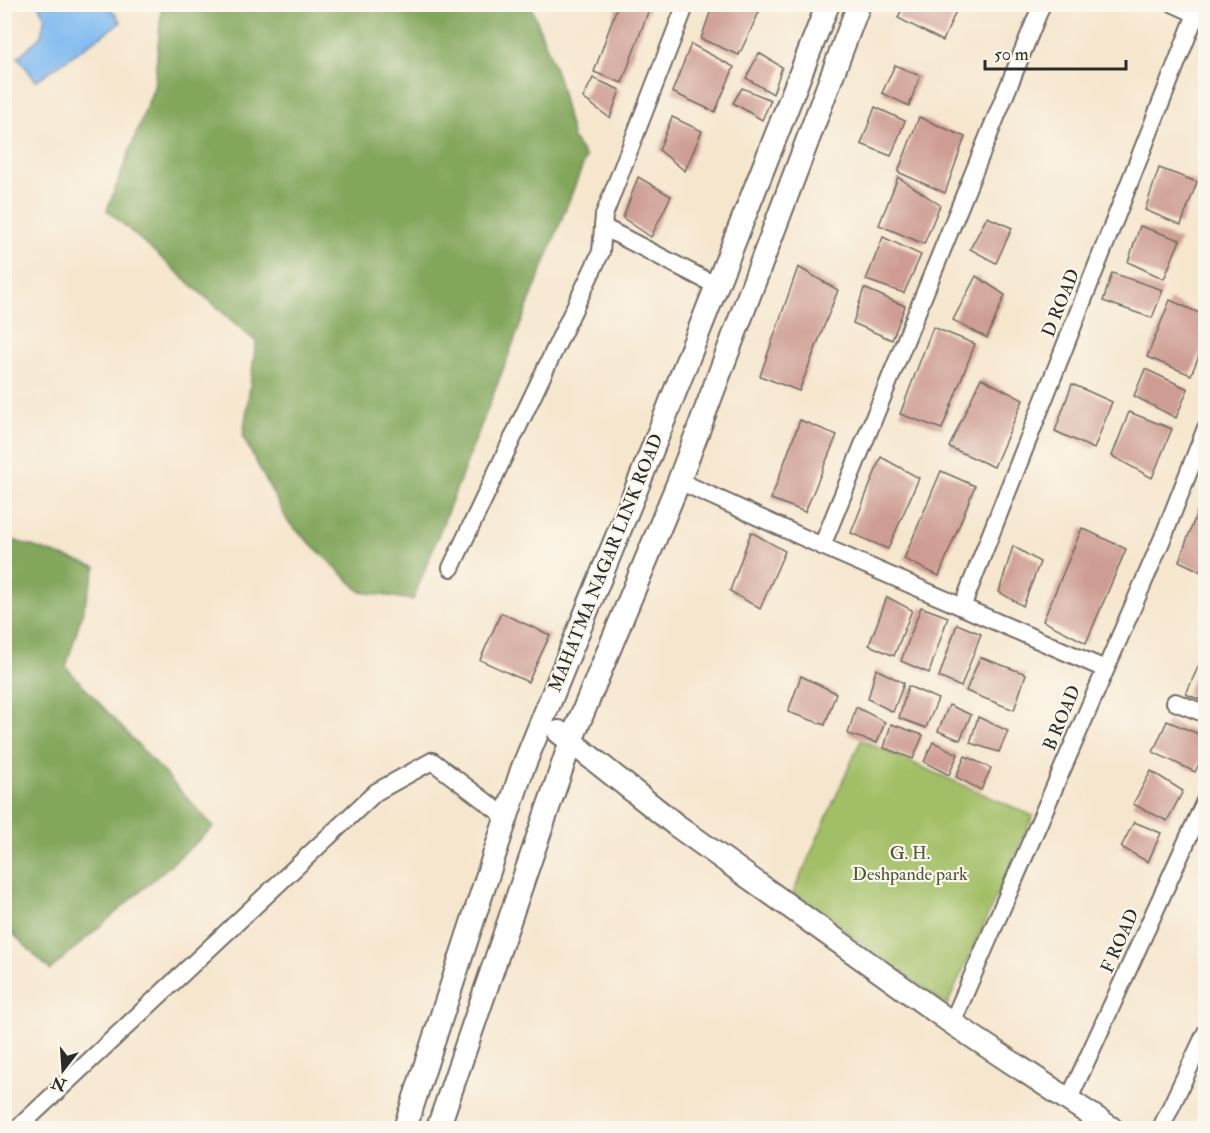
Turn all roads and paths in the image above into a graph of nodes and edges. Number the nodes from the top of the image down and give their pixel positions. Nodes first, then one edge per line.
1 (686, 4) edge
2 (828, 4) edge
3 (859, 4) edge
4 (1042, 4) edge
5 (1174, 4) edge
6 (1201, 16) edge
7 (603, 227) junction
8 (717, 286) junction
9 (1206, 428) edge
10 (679, 481) junction
11 (822, 546) junction
12 (451, 568) dead end
13 (962, 607) junction
14 (1105, 669) junction
15 (1175, 702) dead end
16 (1206, 714) edge
17 (543, 719) junction
18 (571, 741) junction
19 (1206, 799) edge
20 (506, 817) junction
21 (952, 1023) junction
22 (1206, 1032) edge
23 (1069, 1100) junction
24 (18, 1128) edge
25 (405, 1128) edge
26 (438, 1128) edge
27 (1111, 1128) edge
28 (1161, 1128) edge

1 - 7 street
2 - 8 main road, MAHATMA NAGAR LINK ROAD
3 - 10 main road, MAHATMA NAGAR LINK ROAD
4 - 11 street
5 - 6 street
6 - 13 street, D ROAD
7 - 8 street
7 - 12 street
8 - 17 main road, MAHATMA NAGAR LINK ROAD
9 - 14 street, B ROAD
10 - 11 street
10 - 18 main road, MAHATMA NAGAR LINK ROAD
11 - 13 street
13 - 14 street
14 - 21 street, B ROAD
15 - 16 street
17 - 18 main road
17 - 20 main road, MAHATMA NAGAR LINK ROAD
18 - 21 main road
18 - 26 main road, MAHATMA NAGAR LINK ROAD
19 - 23 street, F ROAD
20 - 24 street
20 - 25 main road, MAHATMA NAGAR LINK ROAD
21 - 23 main road
22 - 28 street
23 - 27 main road

